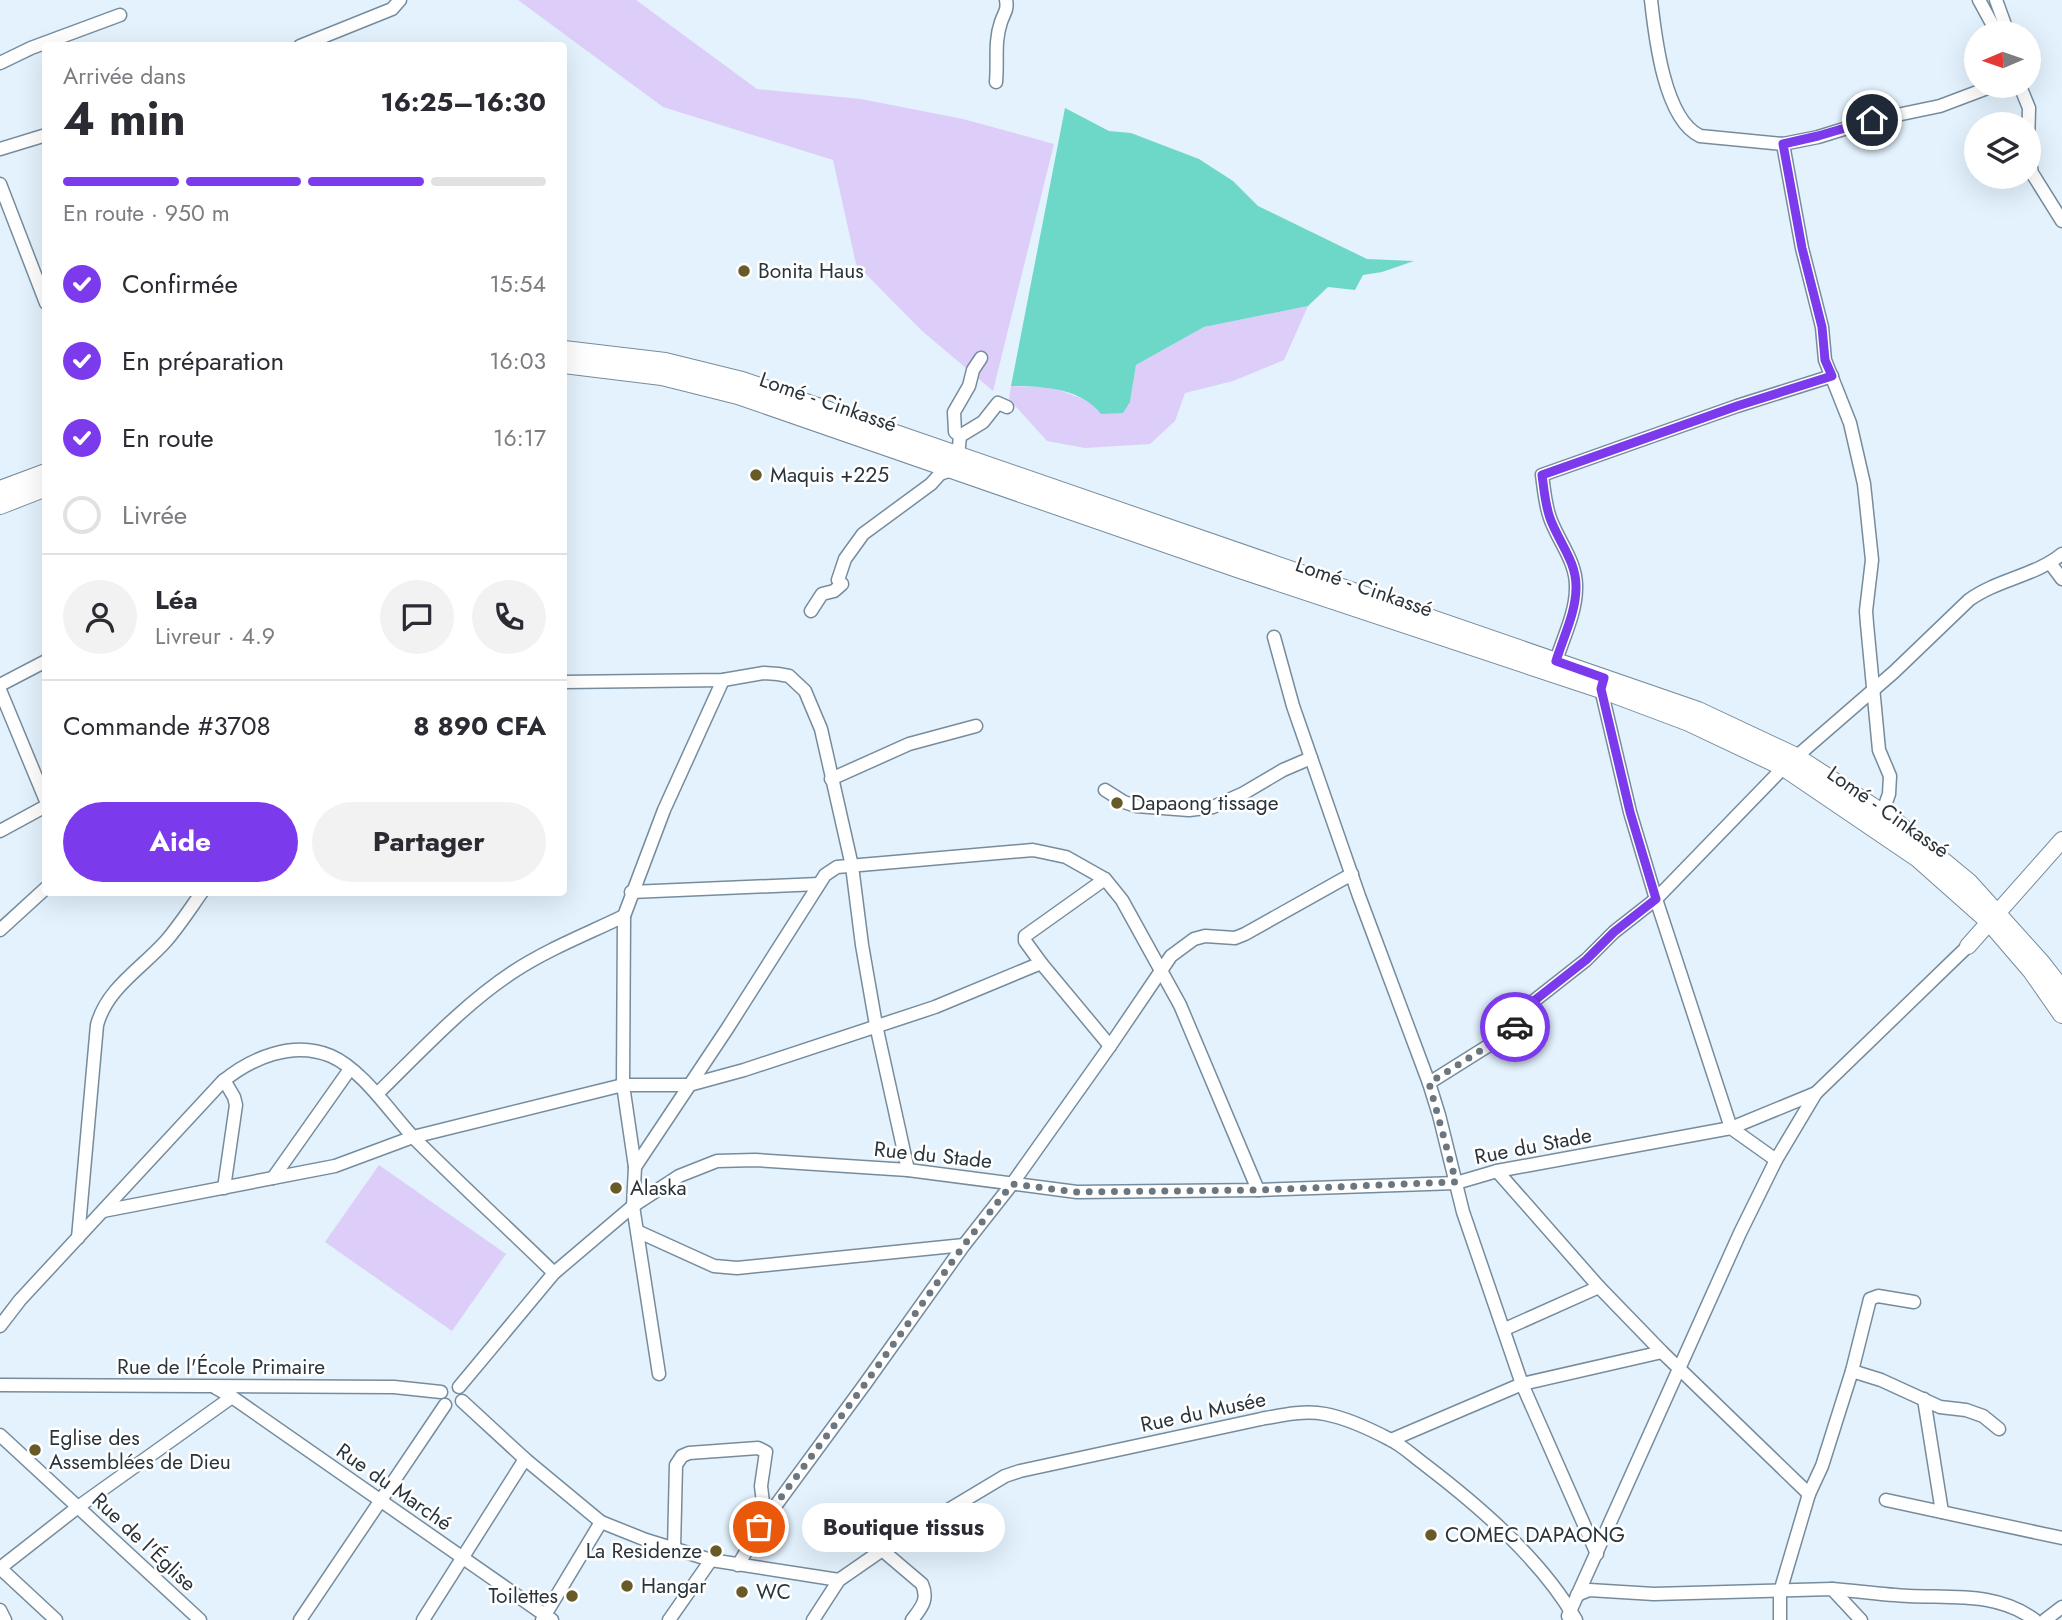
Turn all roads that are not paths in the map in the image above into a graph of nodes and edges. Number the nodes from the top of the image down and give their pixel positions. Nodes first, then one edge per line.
1 (400, 0) edge
2 (1006, 0) edge
3 (1651, 0) edge
4 (1979, 0) edge
5 (1996, 0) edge
6 (120, 15) dead end
7 (1990, 21) edge
8 (2004, 21) edge
9 (47, 42) edge
10 (310, 42) edge
11 (42, 44) edge
12 (0, 64) edge
13 (996, 82) dead end
14 (1964, 97) edge
15 (42, 136) edge
16 (1783, 144) junction
17 (0, 149) edge
18 (0, 184) edge
19 (2041, 187) edge
20 (2062, 221) edge
21 (42, 293) edge
22 (567, 350) edge
23 (981, 358) dead end
24 (567, 364) edge
25 (1832, 376) junction
26 (1007, 407) dead end
27 (960, 436) junction
28 (956, 462) junction
29 (39, 483) edge
30 (0, 490) edge
31 (0, 505) edge
32 (2062, 554) edge
33 (2050, 563) junction
34 (2062, 579) edge
35 (811, 611) dead end
36 (1274, 637) dead end
37 (1556, 661) junction
38 (42, 663) edge
39 (723, 680) junction
40 (567, 682) edge
41 (1602, 683) junction
42 (0, 687) edge
43 (1873, 689) junction
44 (976, 726) dead end
45 (1311, 758) junction
46 (1790, 762) junction
47 (831, 779) junction
48 (1105, 790) dead end
49 (42, 794) edge
50 (42, 806) edge
51 (1882, 814) junction
52 (0, 831) edge
53 (2062, 841) edge
54 (2062, 852) edge
55 (852, 866) junction
56 (1352, 874) junction
57 (1105, 879) junction
58 (819, 884) junction
59 (42, 892) edge
60 (631, 892) junction
61 (199, 896) edge
62 (1656, 899) junction
63 (624, 916) junction
64 (1994, 920) junction
65 (0, 930) edge
66 (1968, 946) joint
67 (1041, 963) junction
68 (1162, 972) junction
69 (2062, 990) edge
70 (2062, 1014) edge
71 (876, 1025) junction
72 (1110, 1046) junction
73 (350, 1069) junction
74 (225, 1080) junction
75 (1429, 1083) junction
76 (622, 1085) junction
77 (689, 1085) junction
78 (1816, 1093) junction
79 (377, 1094) junction
80 (1731, 1128) junction
81 (413, 1137) junction
82 (1776, 1160) junction
83 (635, 1167) junction
84 (908, 1170) junction
85 (1497, 1171) junction
86 (273, 1178) junction
87 (1456, 1182) junction
88 (1012, 1184) junction
89 (224, 1188) junction
90 (1258, 1190) junction
91 (633, 1206) junction
92 (103, 1211) junction
93 (639, 1232) junction
94 (78, 1238) junction
95 (964, 1245) junction
96 (554, 1273) junction
97 (1599, 1287) junction
98 (1914, 1302) dead end
99 (0, 1326) edge
100 (1505, 1329) junction
101 (1662, 1352) junction
102 (1680, 1369) junction
103 (1852, 1371) junction
104 (659, 1374) dead end
105 (1522, 1384) junction
106 (0, 1385) edge
107 (214, 1386) junction
108 (459, 1387) junction
109 (232, 1397) junction
110 (443, 1398) junction
111 (1924, 1399) junction
112 (462, 1401) junction
113 (1999, 1429) dead end
114 (0, 1435) edge
115 (1391, 1440) junction
116 (525, 1459) junction
117 (1809, 1493) junction
118 (1886, 1500) dead end
119 (382, 1502) junction
120 (78, 1507) junction
121 (1942, 1512) junction
122 (765, 1520) junction
123 (601, 1522) junction
124 (2062, 1538) edge
125 (674, 1549) junction
126 (882, 1550) junction
127 (1597, 1554) junction
128 (461, 1559) junction
129 (711, 1560) junction
130 (738, 1565) junction
131 (0, 1568) edge
132 (839, 1580) junction
133 (1832, 1589) junction
134 (1780, 1592) junction
135 (1577, 1595) junction
136 (0, 1610) edge
137 (1571, 1617) edge
138 (546, 1618) edge
139 (5, 1620) edge
140 (56, 1620) edge
141 (200, 1620) edge
142 (300, 1620) edge
143 (424, 1620) edge
144 (669, 1620) edge
145 (813, 1620) edge
146 (912, 1620) edge
147 (1780, 1620) edge
148 (1861, 1620) edge
149 (2035, 1620) edge
150 (2045, 1620) edge
151 (2060, 1620) edge

1 - 10 street
2 - 13 street
3 - 16 street
4 - 7 street
5 - 8 street
6 - 9 street
11 - 12 street
14 - 16 street
15 - 17 street
16 - 25 street
18 - 21 street
19 - 20 street
22 - 28 highway, Lomé - Cinkassé
23 - 27 street
24 - 28 highway, Lomé - Cinkassé
25 - 37 street
25 - 43 street
26 - 27 street
27 - 28 street
28 - 35 street
28 - 37 highway, Lomé - Cinkassé
28 - 41 highway, Lomé - Cinkassé
29 - 30 highway
29 - 31 highway
32 - 33 street
33 - 34 street
33 - 43 street
36 - 45 street
37 - 41 highway, Lomé - Cinkassé
38 - 42 street
39 - 40 street
39 - 47 street
39 - 60 street
41 - 46 highway, Lomé - Cinkassé
41 - 62 street
42 - 49 street
43 - 46 street
43 - 51 street
44 - 47 street
45 - 48 street
45 - 56 street
46 - 51 highway, Lomé - Cinkassé
46 - 62 street
46 - 64 highway, Lomé - Cinkassé
47 - 55 street
50 - 52 street
51 - 64 highway, Lomé - Cinkassé
53 - 64 main road
54 - 64 main road
55 - 57 street
55 - 58 street
55 - 71 street
56 - 68 street
56 - 75 street
57 - 67 street
57 - 68 street
58 - 60 street
58 - 77 street
59 - 65 street
60 - 63 street
61 - 94 street
62 - 75 street
62 - 80 street
63 - 76 street
63 - 79 street
64 - 66 main road
64 - 69 highway, Lomé - Cinkassé
64 - 70 highway, Lomé - Cinkassé
66 - 78 street
67 - 71 street
67 - 72 street
68 - 72 street
68 - 90 street
71 - 77 street
71 - 84 street
72 - 88 street
73 - 74 street
73 - 79 street
73 - 86 street
74 - 89 street
74 - 92 street
75 - 87 street
76 - 77 street
76 - 81 street
76 - 83 street
77 - 83 street
78 - 80 street, Rue du Stade
78 - 82 street
79 - 81 street
80 - 82 street
80 - 85 street, Rue du Stade
81 - 86 street
81 - 96 street
82 - 102 street
83 - 91 street
84 - 88 street, Rue du Stade
84 - 91 street, Rue du Stade
85 - 87 street, Rue du Stade
85 - 97 street
86 - 89 street
87 - 90 street, Rue du Stade
87 - 100 street
88 - 90 street, Rue du Stade
88 - 95 street
89 - 92 street
91 - 93 street
91 - 96 street, Rue du Stade
92 - 94 street
93 - 95 street
93 - 104 street
94 - 99 street
95 - 122 street
96 - 108 street, Rue du Stade
97 - 100 street
97 - 101 street
98 - 103 street
100 - 105 street
101 - 102 street
101 - 105 street
102 - 117 street
102 - 127 street
103 - 111 street
103 - 117 street
105 - 115 street
105 - 127 street
106 - 107 street, Rue de l'École Primaire
107 - 109 street, Rue du Marché
107 - 110 street, Rue de l'École Primaire
108 - 110 street
108 - 112 street
109 - 119 street, Rue du Marché
109 - 120 street
110 - 112 street
110 - 119 street
111 - 113 street
111 - 121 street
112 - 116 street
114 - 120 street, Rue de l'Église
115 - 126 street, Rue du Musée
115 - 137 street, Rue du Musée
116 - 123 street
116 - 128 street
117 - 134 street
118 - 121 street
119 - 128 street, Rue du Marché
119 - 142 street
120 - 131 street
120 - 141 street, Rue de l'Église
121 - 124 street
122 - 125 street
122 - 130 street
123 - 125 street
123 - 138 street
125 - 129 street
126 - 132 street, Rue du Musée
126 - 146 street
127 - 135 street
128 - 138 street, Rue du Marché
128 - 143 street
129 - 130 street
129 - 144 street
130 - 132 street
131 - 140 street
132 - 145 street, Rue du Musée
133 - 134 street
133 - 148 street
133 - 149 street
134 - 135 street
134 - 147 street
135 - 137 street
136 - 139 street
150 - 151 street

